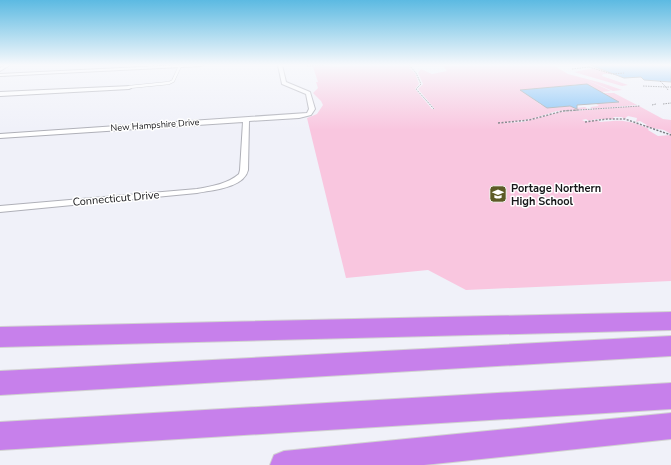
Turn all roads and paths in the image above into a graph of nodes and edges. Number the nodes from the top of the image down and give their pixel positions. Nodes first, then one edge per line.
1 (129, 87) joint
2 (133, 87) edge
3 (293, 87) edge
4 (418, 87) edge
5 (659, 87) edge
6 (666, 87) junction
7 (671, 87) edge
8 (668, 90) dead end
9 (0, 94) edge
10 (656, 104) dead end
11 (663, 104) dead end
12 (671, 104) edge
13 (652, 105) dead end
14 (640, 106) dead end
15 (434, 109) dead end
16 (246, 119) junction
17 (585, 122) dead end
18 (498, 123) dead end
19 (671, 135) edge
20 (0, 136) edge
21 (0, 209) edge
22 (671, 321) edge
23 (0, 337) edge
24 (671, 346) edge
25 (0, 383) edge
26 (671, 396) edge
27 (671, 426) edge
28 (0, 436) edge
29 (284, 465) edge

1 - 2 lane
1 - 9 street
3 - 16 street, New Hampshire Drive
4 - 15 path
5 - 6 path
6 - 7 path
6 - 8 path
10 - 13 path
11 - 12 path
14 - 18 path
16 - 20 street, New Hampshire Drive
16 - 21 street, Connecticut Drive
17 - 19 path
22 - 23 highway
24 - 25 highway
26 - 28 highway
27 - 29 highway

